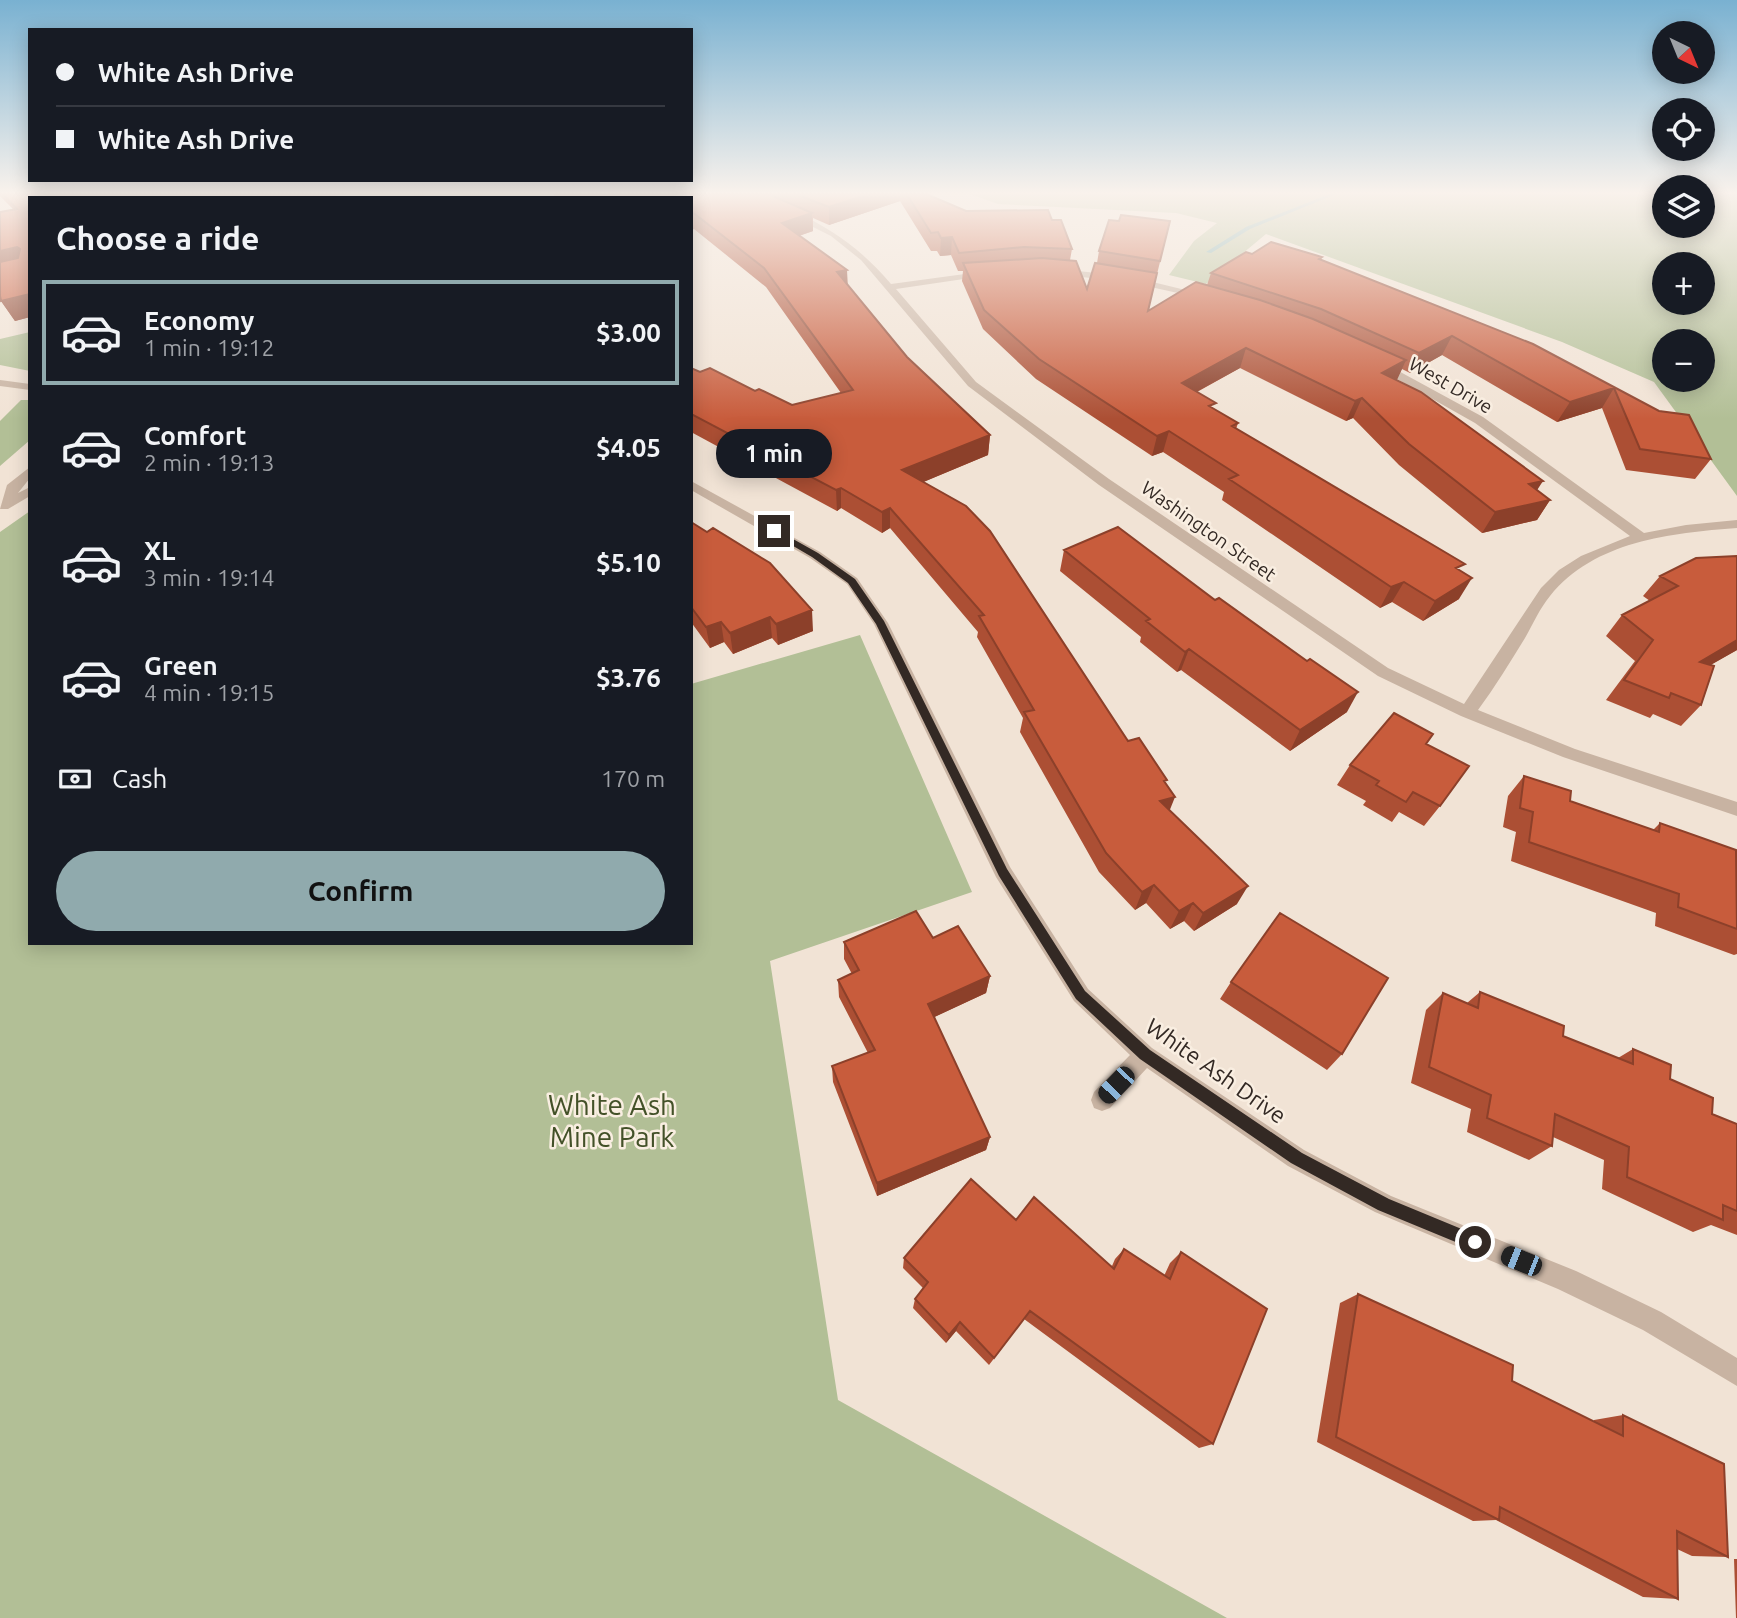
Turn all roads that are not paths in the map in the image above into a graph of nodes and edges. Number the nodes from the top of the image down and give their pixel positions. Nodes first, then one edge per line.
1 (873, 269) edge
2 (1001, 272) edge
3 (1044, 272) edge
4 (890, 287) junction
5 (1216, 300) edge
6 (1367, 360) edge
7 (0, 383) edge
8 (28, 387) edge
9 (28, 473) edge
10 (693, 486) edge
11 (28, 492) edge
12 (5, 505) edge
13 (1737, 524) edge
14 (1642, 538) junction
15 (1467, 712) junction
16 (1737, 809) edge
17 (1145, 1055) junction
18 (1102, 1100) dead end
19 (1737, 1373) edge

1 - 4 street, Washington Street
2 - 4 street
3 - 5 street
4 - 15 street, Washington Street
6 - 14 street, West Drive
7 - 8 street
9 - 12 street
10 - 17 street, White Ash Drive
11 - 12 street
13 - 14 street
14 - 15 street
15 - 16 street, Washington Street
17 - 18 street
17 - 19 street, White Ash Drive

